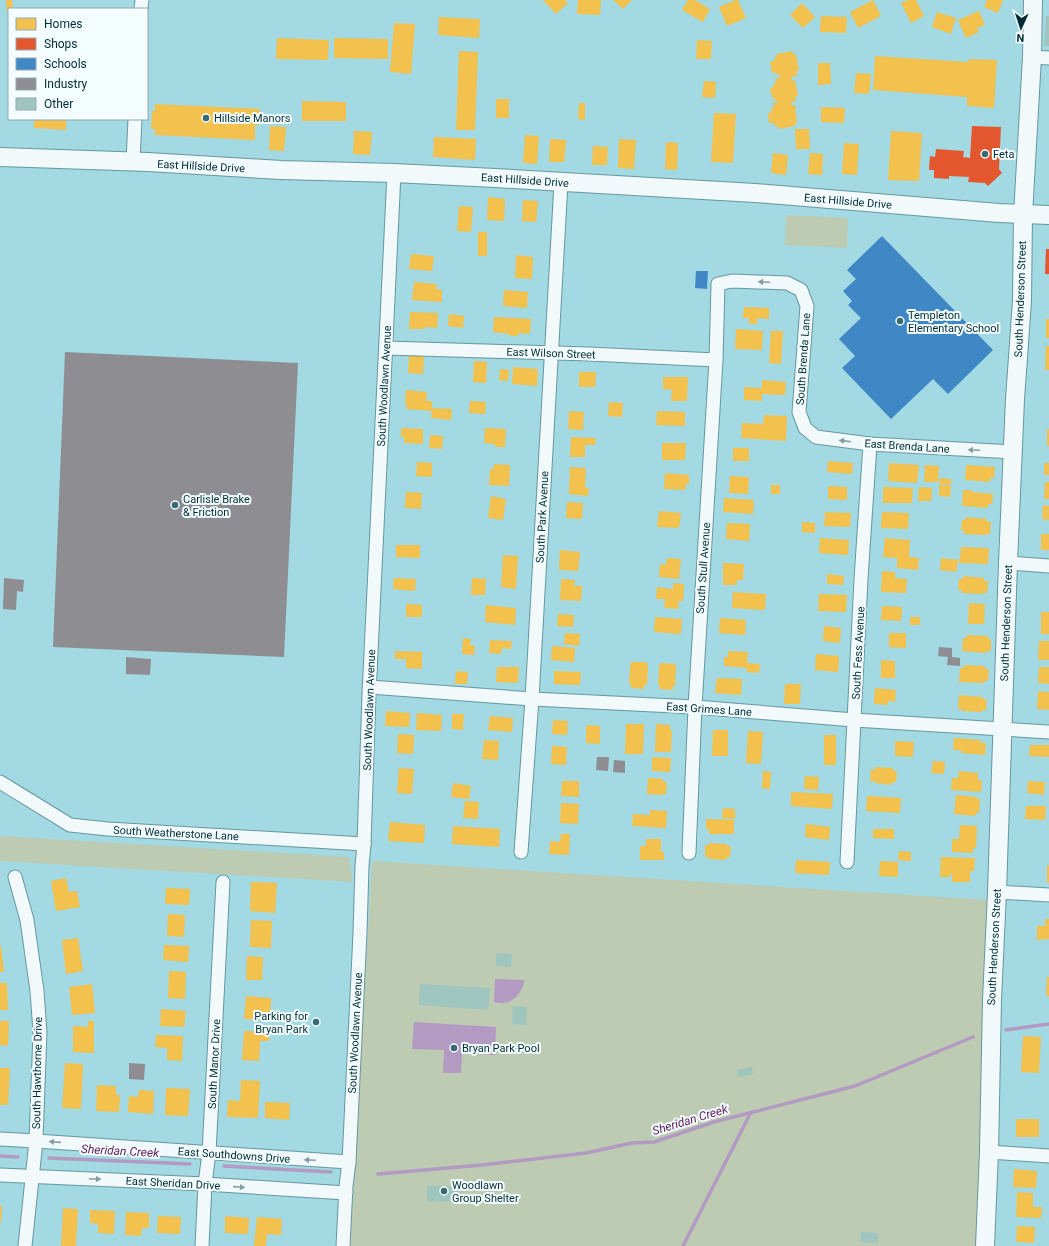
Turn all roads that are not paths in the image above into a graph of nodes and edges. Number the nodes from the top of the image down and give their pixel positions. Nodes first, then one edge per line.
1 (1033, 0) edge
2 (1041, 57) edge
3 (135, 120) edge
4 (0, 157) edge
5 (133, 162) junction
6 (394, 173) junction
7 (561, 182) junction
8 (1023, 215) junction
9 (1049, 215) edge
10 (718, 284) joint
11 (386, 348) junction
12 (552, 353) junction
13 (716, 360) junction
14 (805, 428) joint
15 (870, 444) junction
16 (1013, 452) junction
17 (1008, 564) junction
18 (1049, 566) edge
19 (370, 687) junction
20 (532, 699) junction
21 (695, 707) junction
22 (854, 720) junction
23 (1002, 729) junction
24 (1049, 732) edge
25 (0, 782) edge
26 (364, 844) junction
27 (521, 852) dead end
28 (689, 852) dead end
29 (847, 862) dead end
30 (15, 877) dead end
31 (223, 882) dead end
32 (997, 892) junction
33 (1049, 895) edge
34 (0, 1139) edge
35 (36, 1140) junction
36 (989, 1152) junction
37 (209, 1153) junction
38 (1049, 1156) edge
39 (349, 1162) junction
40 (0, 1175) edge
41 (32, 1177) junction
42 (205, 1184) junction
43 (346, 1193) junction
44 (25, 1246) edge
45 (202, 1246) edge
46 (343, 1246) edge
47 (985, 1246) edge

1 - 2 street, South Henderson Street
2 - 8 street, South Henderson Street
3 - 5 street
4 - 5 street, East Hillside Drive
5 - 6 street, East Hillside Drive
6 - 7 street, East Hillside Drive
6 - 11 street, South Woodlawn Avenue
7 - 8 street, East Hillside Drive
7 - 12 street, South Park Avenue
8 - 9 street, East Hillside Drive
8 - 16 street, South Henderson Street
10 - 13 street, South Stull Avenue
14 -> 10 street, South Brenda Lane
11 - 12 street, East Wilson Street
11 - 19 street, South Woodlawn Avenue
12 - 13 street, East Wilson Street
12 - 20 street, South Park Avenue
13 - 21 street, South Stull Avenue
15 -> 14 street, East Brenda Lane
16 -> 15 street, East Brenda Lane
15 - 22 street, South Fess Avenue
16 - 17 street, South Henderson Street
17 - 18 street
17 - 23 street, South Henderson Street
19 - 20 street, East Grimes Lane
19 - 26 street, South Woodlawn Avenue
20 - 21 street, East Grimes Lane
20 - 27 street, South Park Avenue
21 - 22 street, East Grimes Lane
21 - 28 street, South Stull Avenue
22 - 23 street, East Grimes Lane
22 - 29 street, South Fess Avenue
23 - 24 street, East Grimes Lane
23 - 32 street, South Henderson Street
25 - 26 street, South Weatherstone Lane
26 - 39 street, South Woodlawn Avenue
30 - 35 street, South Hawthorne Drive
31 - 37 street, South Manor Drive
32 - 33 street
32 - 36 street, South Henderson Street
34 - 35 street, East Southdowns Drive
37 -> 35 street, East Southdowns Drive
35 - 41 street, South Hawthorne Drive
36 - 38 street
36 - 47 street, South Henderson Street
39 -> 37 street, East Southdowns Drive
37 - 42 street, South Manor Drive
39 - 43 street, South Woodlawn Avenue
40 - 41 street, East Sheridan Drive
41 -> 42 street, East Sheridan Drive
41 - 44 street, South Hawthorne Drive
42 -> 43 street, East Sheridan Drive
42 - 45 street, South Manor Drive
43 - 46 street, South Woodlawn Avenue

